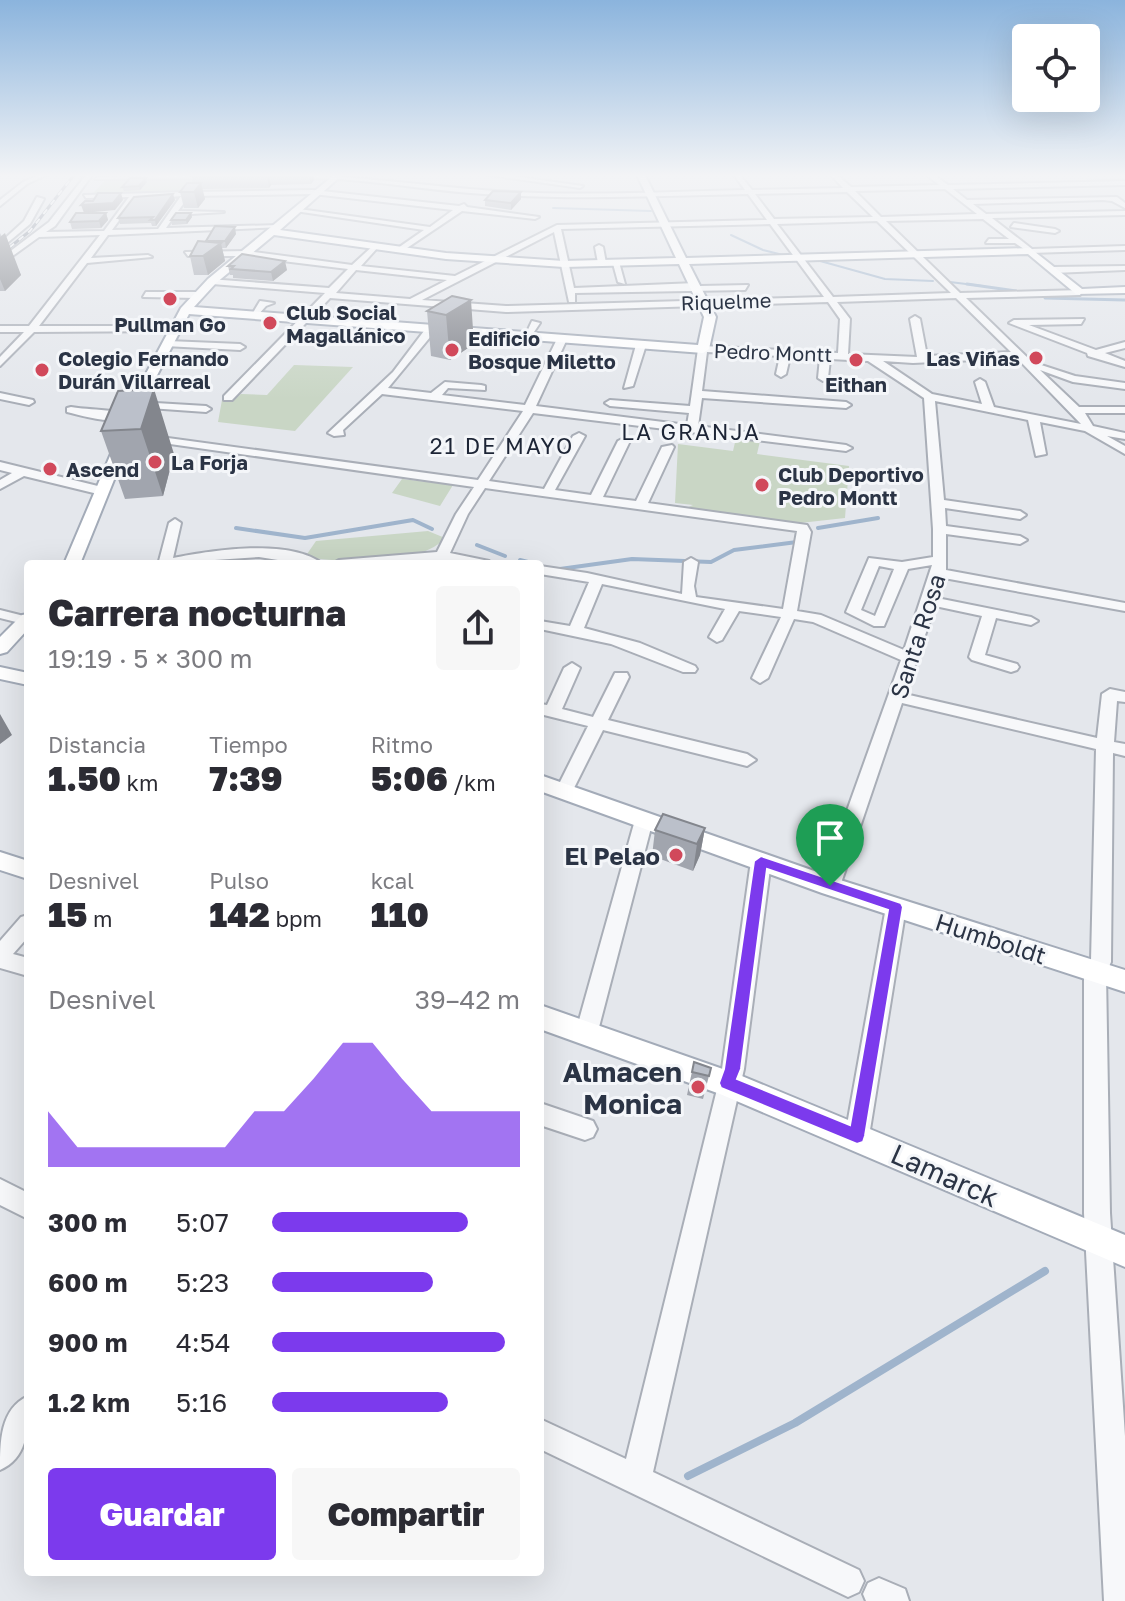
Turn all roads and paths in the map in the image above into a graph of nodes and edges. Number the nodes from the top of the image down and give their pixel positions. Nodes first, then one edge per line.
1 (18, 250) edge
2 (92, 250) edge
3 (251, 250) edge
4 (371, 250) edge
5 (401, 250) edge
6 (514, 250) edge
7 (561, 250) edge
8 (600, 250) edge
9 (678, 250) edge
10 (793, 250) edge
11 (911, 250) edge
12 (1069, 250) edge
13 (1030, 251) junction
14 (188, 254) edge
15 (246, 254) junction
16 (915, 254) junction
17 (148, 257) dead end
18 (798, 257) junction
19 (683, 260) junction
20 (84, 261) junction
21 (493, 261) junction
22 (615, 262) junction
23 (0, 263) edge
24 (602, 263) junction
25 (564, 264) junction
26 (355, 267) junction
27 (1125, 268) edge
28 (1053, 270) junction
29 (457, 279) junction
30 (212, 281) junction
31 (622, 282) dead end
32 (745, 287) dead end
33 (696, 288) junction
34 (1125, 290) edge
35 (570, 291) junction
36 (1080, 292) junction
37 (330, 293) junction
38 (146, 295) dead end
39 (197, 295) junction
40 (957, 296) junction
41 (830, 298) junction
42 (410, 302) junction
43 (703, 302) junction
44 (270, 303) dead end
45 (451, 306) junction
46 (574, 307) junction
47 (185, 310) junction
48 (254, 314) junction
49 (306, 318) junction
50 (92, 319) dead end
51 (915, 319) dead end
52 (40, 320) junction
53 (1081, 321) dead end
54 (535, 323) dead end
55 (1014, 323) junction
56 (986, 324) junction
57 (0, 329) edge
58 (31, 329) junction
59 (175, 329) junction
60 (430, 329) junction
61 (527, 336) junction
62 (562, 339) junction
63 (168, 344) junction
64 (641, 345) junction
65 (1125, 345) edge
66 (240, 347) dead end
67 (703, 349) junction
68 (749, 351) junction
69 (786, 352) junction
70 (825, 354) junction
71 (843, 354) junction
72 (1093, 354) junction
73 (1022, 357) junction
74 (871, 358) junction
75 (922, 359) junction
76 (1073, 359) dead end
77 (0, 363) edge
78 (1125, 364) edge
79 (744, 367) dead end
80 (781, 374) dead end
81 (823, 378) dead end
82 (980, 382) dead end
83 (628, 386) dead end
84 (1125, 386) edge
85 (481, 388) dead end
86 (379, 390) junction
87 (696, 394) junction
88 (0, 396) edge
89 (434, 397) junction
90 (929, 397) junction
91 (228, 398) dead end
92 (29, 402) dead end
93 (610, 403) dead end
94 (846, 405) dead end
95 (989, 408) junction
96 (206, 409) dead end
97 (530, 409) junction
98 (71, 410) dead end
99 (136, 410) junction
100 (694, 410) junction
101 (1076, 410) junction
102 (1125, 410) edge
103 (1033, 416) junction
104 (692, 428) junction
105 (1090, 431) junction
106 (340, 433) dead end
107 (126, 436) junction
108 (579, 436) dead end
109 (1125, 436) edge
110 (624, 441) dead end
111 (668, 447) dead end
112 (846, 448) dead end
113 (1125, 451) edge
114 (1040, 454) dead end
115 (0, 466) edge
116 (23, 471) junction
117 (0, 485) edge
118 (481, 485) junction
119 (102, 491) junction
120 (547, 494) junction
121 (595, 500) junction
122 (938, 503) junction
123 (640, 507) junction
124 (1020, 515) dead end
125 (175, 523) dead end
126 (940, 529) junction
127 (1020, 540) dead end
128 (442, 556) junction
129 (74, 560) edge
130 (164, 560) edge
131 (182, 560) edge
132 (306, 560) edge
133 (420, 560) edge
134 (463, 560) edge
135 (691, 562) dead end
136 (902, 566) junction
137 (940, 568) junction
138 (544, 571) edge
139 (596, 581) junction
140 (690, 600) junction
141 (930, 601) junction
142 (734, 607) junction
143 (1125, 607) edge
144 (990, 613) junction
145 (0, 614) edge
146 (789, 615) junction
147 (24, 619) edge
148 (1031, 621) dead end
149 (24, 623) edge
150 (544, 626) edge
151 (576, 630) junction
152 (717, 637) dead end
153 (0, 648) edge
154 (909, 658) junction
155 (1011, 667) dead end
156 (572, 668) dead end
157 (689, 669) dead end
158 (0, 673) edge
159 (621, 677) dead end
160 (24, 678) edge
161 (760, 678) dead end
162 (897, 697) junction
163 (1125, 697) edge
164 (546, 710) edge
165 (599, 724) junction
166 (1105, 745) junction
167 (1125, 750) edge
168 (747, 760) dead end
169 (544, 784) edge
170 (564, 792) junction
171 (644, 820) junction
172 (0, 861) edge
173 (761, 861) junction
174 (24, 869) edge
175 (830, 886) junction
176 (896, 907) junction
177 (24, 928) edge
178 (0, 957) edge
179 (24, 966) edge
180 (1095, 972) junction
181 (1125, 981) edge
182 (544, 1018) edge
183 (587, 1031) junction
184 (727, 1083) junction
185 (544, 1115) edge
186 (585, 1129) dead end
187 (857, 1136) junction
188 (0, 1192) edge
189 (24, 1204) edge
190 (1113, 1247) edge
191 (24, 1417) edge
192 (544, 1436) edge
193 (0, 1455) edge
194 (636, 1479) junction
195 (848, 1581) dead end
196 (1120, 1601) edge

1 - 23 street
2 - 20 street
3 - 15 main road
4 - 26 street
5 - 21 main road
6 - 21 street
7 - 25 street
8 - 24 street
9 - 19 main road
10 - 18 street
11 - 16 street
12 - 13 street
13 - 16 main road
13 - 28 main road
14 - 15 street
15 - 26 street
15 - 30 main road
16 - 18 main road
16 - 40 street
17 - 20 street
18 - 19 main road
18 - 41 street
19 - 22 main road
19 - 33 main road
20 - 52 street
21 - 25 main road
21 - 29 street
22 - 24 main road
22 - 31 street
24 - 25 main road
25 - 35 street
26 - 29 street
26 - 37 street
27 - 28 street
28 - 36 main road
29 - 42 street
30 - 37 street, Riquelme
30 - 39 main road
32 - 33 street
33 - 35 street
33 - 43 main road
34 - 36 main road, Riquelme
35 - 46 street
36 - 40 street, Riquelme
37 - 42 street, Riquelme
37 - 49 street
38 - 39 street
39 - 47 main road
40 - 41 street, Riquelme
40 - 56 street
41 - 43 street, Riquelme
41 - 71 street
42 - 45 street, Riquelme
43 - 46 street, Riquelme
43 - 67 main road
44 - 48 street
45 - 46 street, Riquelme
45 - 60 street
47 - 48 main road, Pedro Montt
47 - 59 main road
48 - 49 main road, Pedro Montt
49 - 60 main road, Pedro Montt
49 - 91 street
50 - 52 street
51 - 75 street
52 - 58 street
53 - 55 street
54 - 61 street
55 - 56 street
55 - 72 street
56 - 73 street
57 - 58 street
58 - 59 street
58 - 77 street
59 - 63 main road
60 - 61 main road, Pedro Montt
60 - 86 street
61 - 62 main road, Pedro Montt
62 - 64 main road, Pedro Montt
62 - 97 street
63 - 66 street
63 - 99 main road
64 - 67 main road, Pedro Montt
64 - 83 street
65 - 72 street
67 - 68 street, Pedro Montt
67 - 87 street
68 - 69 street, Pedro Montt
68 - 79 street
69 - 70 street, Pedro Montt
69 - 80 street
70 - 71 street, Pedro Montt
70 - 81 street
71 - 74 street, Pedro Montt
72 - 76 street
72 - 78 street
73 - 75 street, Pedro Montt
73 - 84 street
73 - 101 street
74 - 75 street, Pedro Montt
74 - 90 street
82 - 95 street
85 - 89 street
86 - 89 street
86 - 106 street
87 - 94 street
87 - 100 street
88 - 92 street
89 - 97 street
90 - 95 street
90 - 122 street, Santa Rosa
93 - 100 street
95 - 103 street
96 - 99 street
97 - 104 street
97 - 118 street
98 - 99 street
99 - 107 main road
100 - 104 street
101 - 102 street
101 - 105 street
103 - 105 street
103 - 114 street
104 - 112 street
105 - 109 street
105 - 113 street
107 - 118 street
107 - 119 main road
108 - 120 street
110 - 121 street
111 - 123 street
115 - 116 street
116 - 117 street
116 - 119 street
118 - 120 street
118 - 128 street
119 - 129 main road
120 - 121 street
121 - 123 street
122 - 124 street
122 - 126 street, Santa Rosa
123 - 146 street
125 - 130 street
126 - 127 street
126 - 137 street, Santa Rosa
128 - 133 street
128 - 134 street
131 - 132 street
135 - 140 street
136 - 136 street
136 - 137 street
137 - 141 street, Santa Rosa
137 - 143 street
138 - 139 street
139 - 140 street
139 - 151 street
140 - 142 street
141 - 144 street
141 - 154 street, Santa Rosa
142 - 146 street
142 - 152 street
144 - 148 street
144 - 155 street
145 - 147 street
146 - 154 street
146 - 161 street
149 - 153 main road
150 - 151 street
151 - 157 street
154 - 162 street, Santa Rosa
156 - 164 street
158 - 160 main road
159 - 165 street
162 - 166 street
162 - 175 street, Santa Rosa
163 - 166 street
164 - 165 street
165 - 168 street
165 - 170 street
166 - 167 street
166 - 180 street
169 - 170 main road, Humboldt
170 - 171 main road, Humboldt
171 - 173 main road, Humboldt
171 - 183 street
172 - 174 main road
173 - 175 main road, Humboldt
173 - 184 street
175 - 176 main road, Humboldt
176 - 180 main road, Humboldt
176 - 187 street
177 - 178 street
178 - 179 street
180 - 181 main road, Humboldt
180 - 190 street
182 - 183 main road, Lamarck
183 - 184 main road, Lamarck
184 - 187 main road, Lamarck
184 - 194 street
185 - 186 street
187 - 190 main road, Lamarck
188 - 189 street
190 - 196 street
191 - 193 street
192 - 194 street
194 - 195 street

